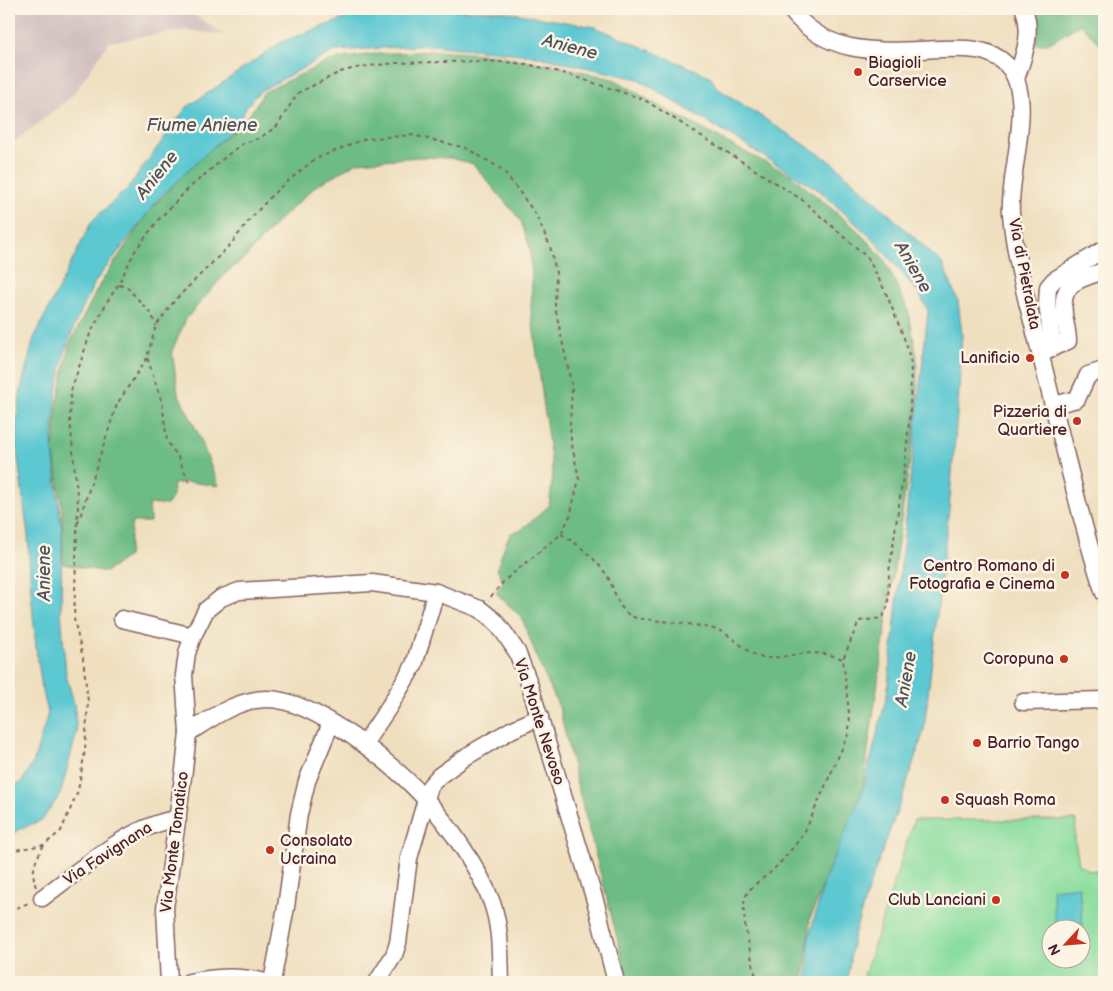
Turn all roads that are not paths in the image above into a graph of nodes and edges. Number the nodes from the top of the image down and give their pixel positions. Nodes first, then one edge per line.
1 (790, 9) edge
2 (1024, 9) edge
3 (1016, 79) junction
4 (1101, 251) dead end
5 (1104, 271) edge
6 (1047, 351) junction
7 (1104, 370) edge
8 (1054, 405) junction
9 (436, 592) junction
10 (1104, 593) edge
11 (122, 619) dead end
12 (193, 636) junction
13 (1104, 700) edge
14 (1023, 702) dead end
15 (540, 717) junction
16 (331, 723) junction
17 (188, 733) junction
18 (364, 744) junction
19 (427, 801) junction
20 (178, 819) junction
21 (42, 898) road end
22 (169, 982) edge
23 (189, 982) edge
24 (265, 982) edge
25 (272, 982) edge
26 (377, 982) edge
27 (501, 982) edge
28 (616, 982) edge

1 - 3 street, Via di Pietralata
2 - 3 street
3 - 6 street, Via di Pietralata
4 - 6 street
5 - 6 street
6 - 8 street, Via di Pietralata
7 - 8 street
8 - 10 street, Via di Pietralata
9 - 12 street, Via Monte Nevoso
9 - 15 street, Via Monte Nevoso
9 - 18 street
11 - 12 street
12 - 17 street, Via Monte Nevoso
13 - 14 street
15 - 19 street
15 - 28 street, Via Monte Nevoso
16 - 17 street
16 - 18 street
16 - 25 street
17 - 20 street, Via Monte Tomatico
18 - 19 street
19 - 26 street
19 - 27 street
20 - 21 street, Via Favignana
20 - 22 street, Via Monte Tomatico
23 - 24 street

